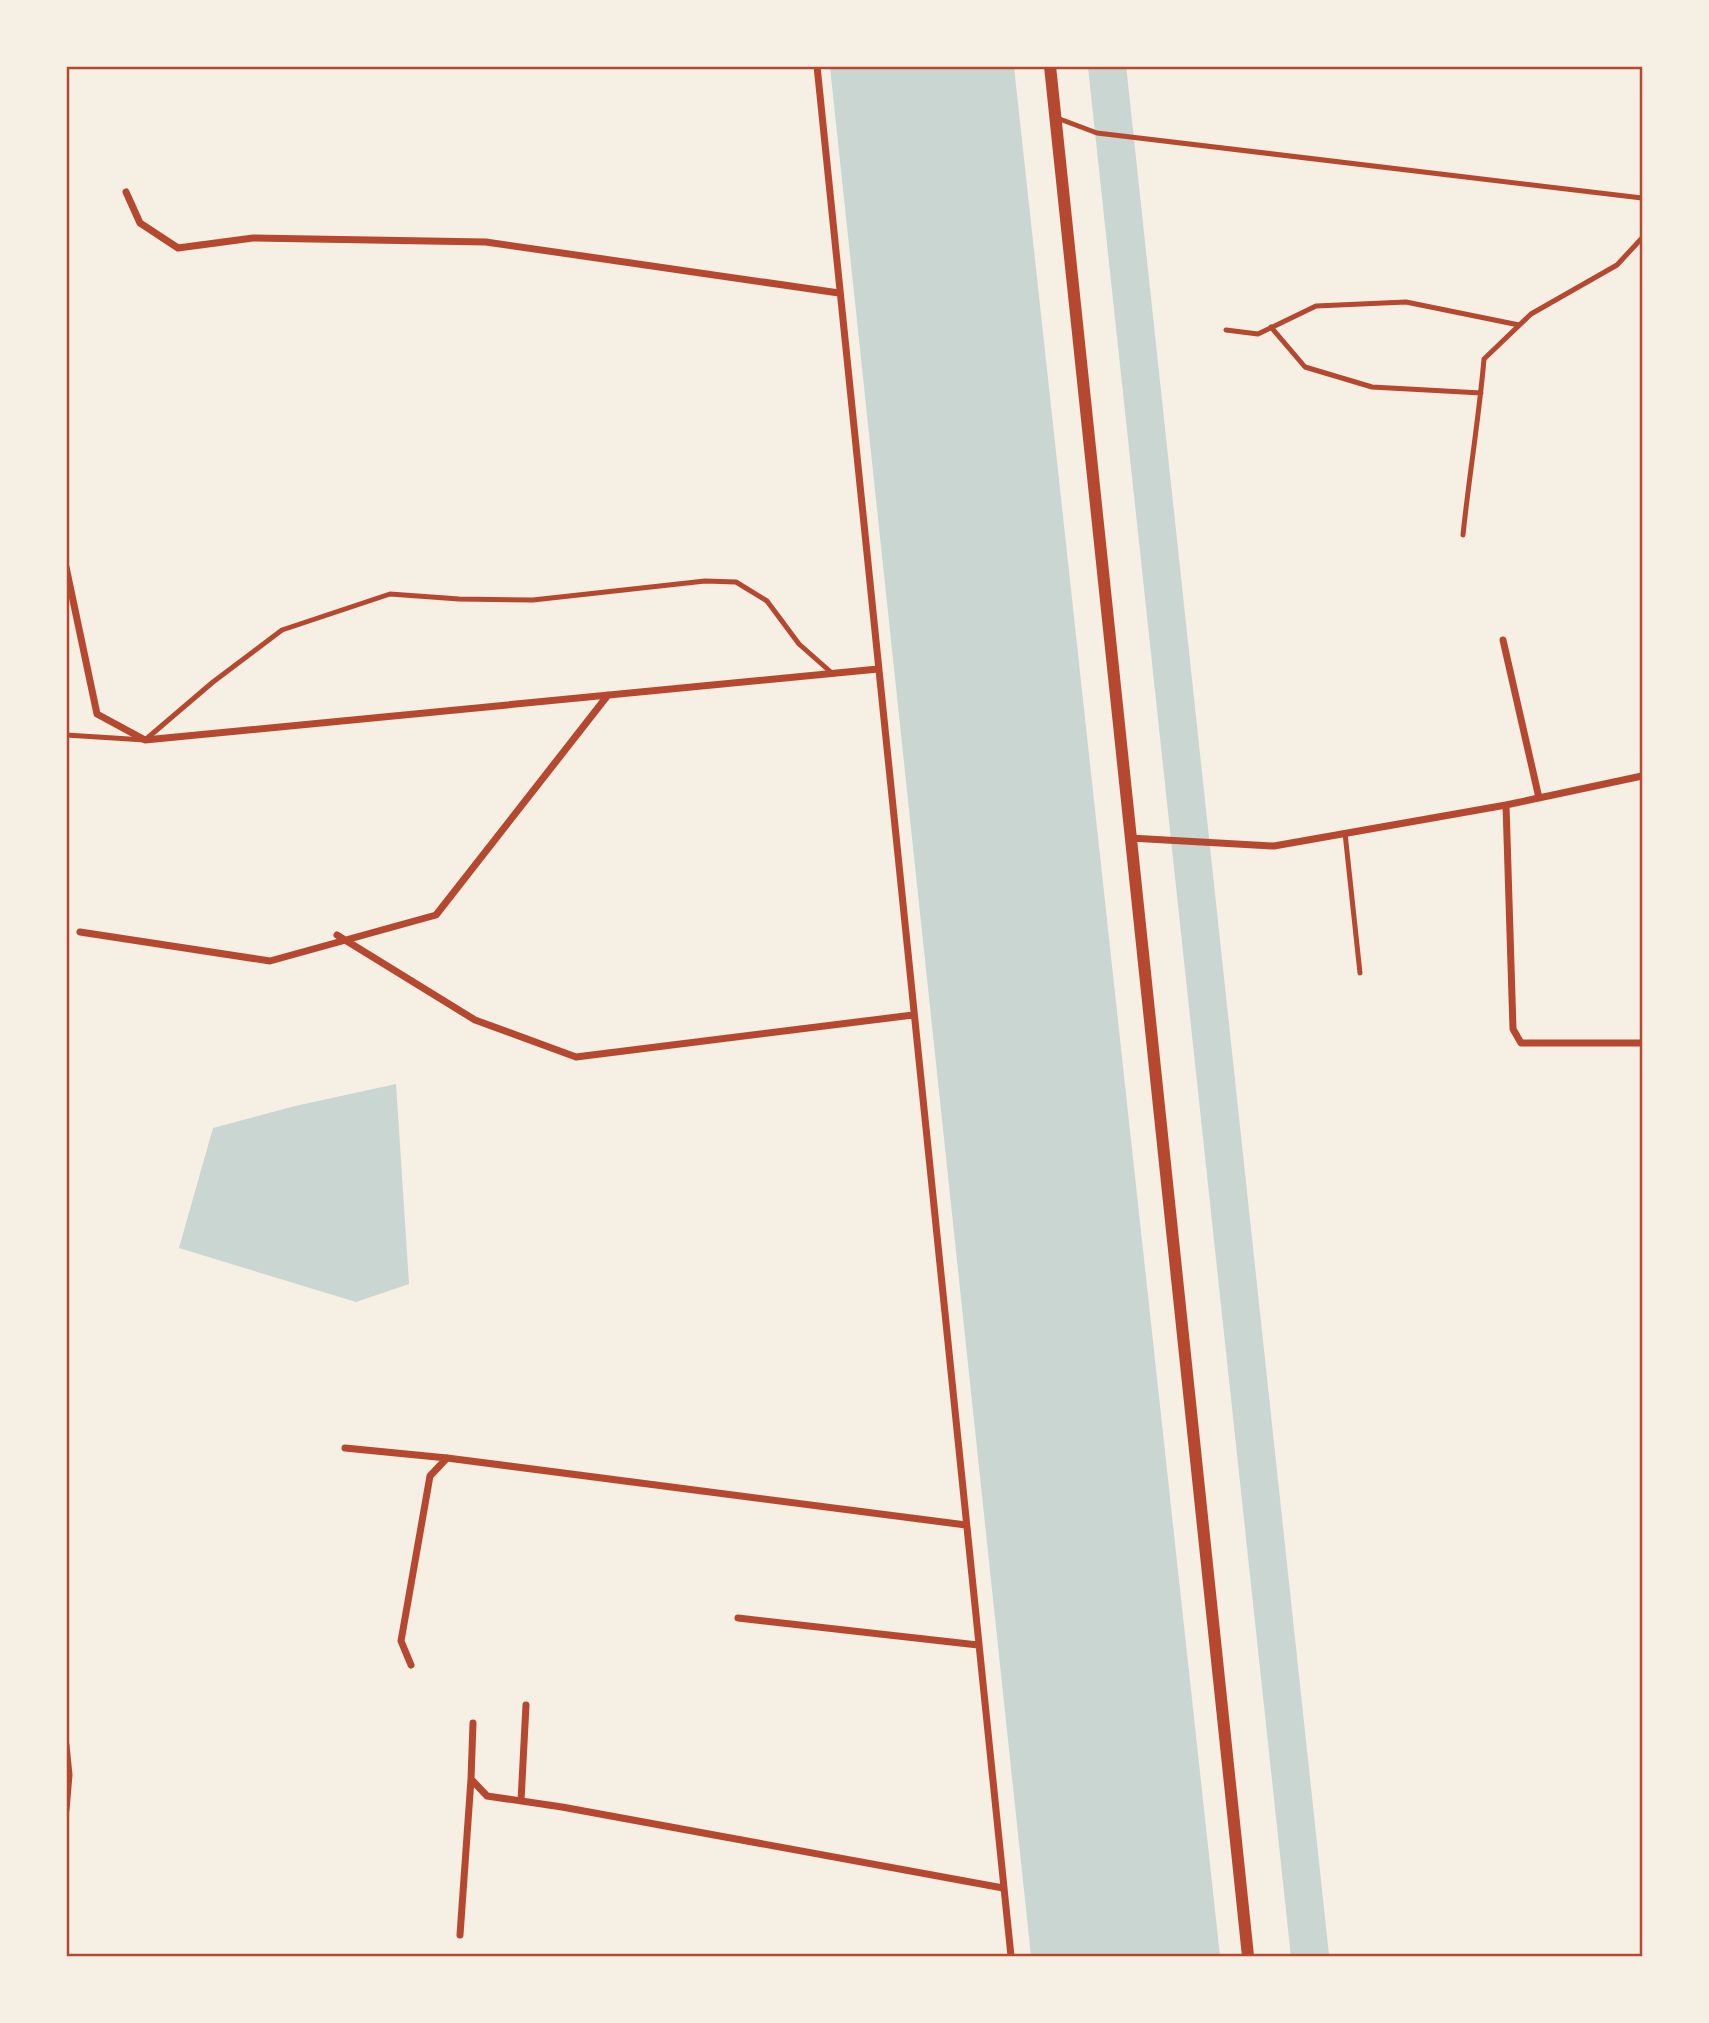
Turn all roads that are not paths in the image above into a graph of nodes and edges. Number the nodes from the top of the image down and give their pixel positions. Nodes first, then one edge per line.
1 (817, 66) edge
2 (1050, 66) edge
3 (1055, 117) junction
4 (126, 192) dead end
5 (1643, 198) edge
6 (1643, 238) edge
7 (839, 293) junction
8 (1519, 326) junction
9 (1272, 327) junction
10 (1226, 330) dead end
11 (1481, 393) junction
12 (1464, 535) dead end
13 (66, 567) edge
14 (1503, 640) dead end
15 (878, 669) junction
16 (834, 674) junction
17 (608, 695) junction
18 (66, 735) edge
19 (145, 740) junction
20 (1643, 776) edge
21 (1539, 798) junction
22 (1506, 805) junction
23 (1345, 833) junction
24 (1130, 838) junction
25 (80, 932) dead end
26 (337, 935) dead end
27 (346, 940) junction
28 (1360, 973) dead end
29 (913, 1016) junction
30 (1643, 1043) edge
31 (345, 1448) dead end
32 (447, 1458) junction
33 (966, 1525) junction
34 (738, 1618) dead end
35 (978, 1645) junction
36 (411, 1665) dead end
37 (526, 1705) dead end
38 (473, 1723) dead end
39 (66, 1745) edge
40 (471, 1779) junction
41 (521, 1801) junction
42 (66, 1810) edge
43 (1003, 1888) junction
44 (460, 1935) dead end
45 (1011, 1956) edge
46 (1248, 1956) edge

1 - 7 street
2 - 3 street
3 - 5 lane
3 - 24 street
4 - 7 street
6 - 8 lane
7 - 15 street
8 - 9 lane
8 - 11 lane
9 - 10 lane
9 - 11 lane
11 - 12 lane
13 - 19 street
14 - 21 street
15 - 16 street
15 - 29 street
16 - 17 street
16 - 19 lane
17 - 19 street
17 - 27 street
18 - 19 lane
20 - 21 street
21 - 22 street
22 - 23 street
22 - 30 street
23 - 24 street
23 - 28 lane
24 - 46 street
25 - 27 street
26 - 27 street
27 - 29 street
29 - 33 street
31 - 32 street
32 - 33 street
32 - 36 street
33 - 35 street
34 - 35 street
35 - 43 street
37 - 41 street
38 - 40 street
39 - 42 street
40 - 41 street
40 - 44 street
41 - 43 street
43 - 45 street

